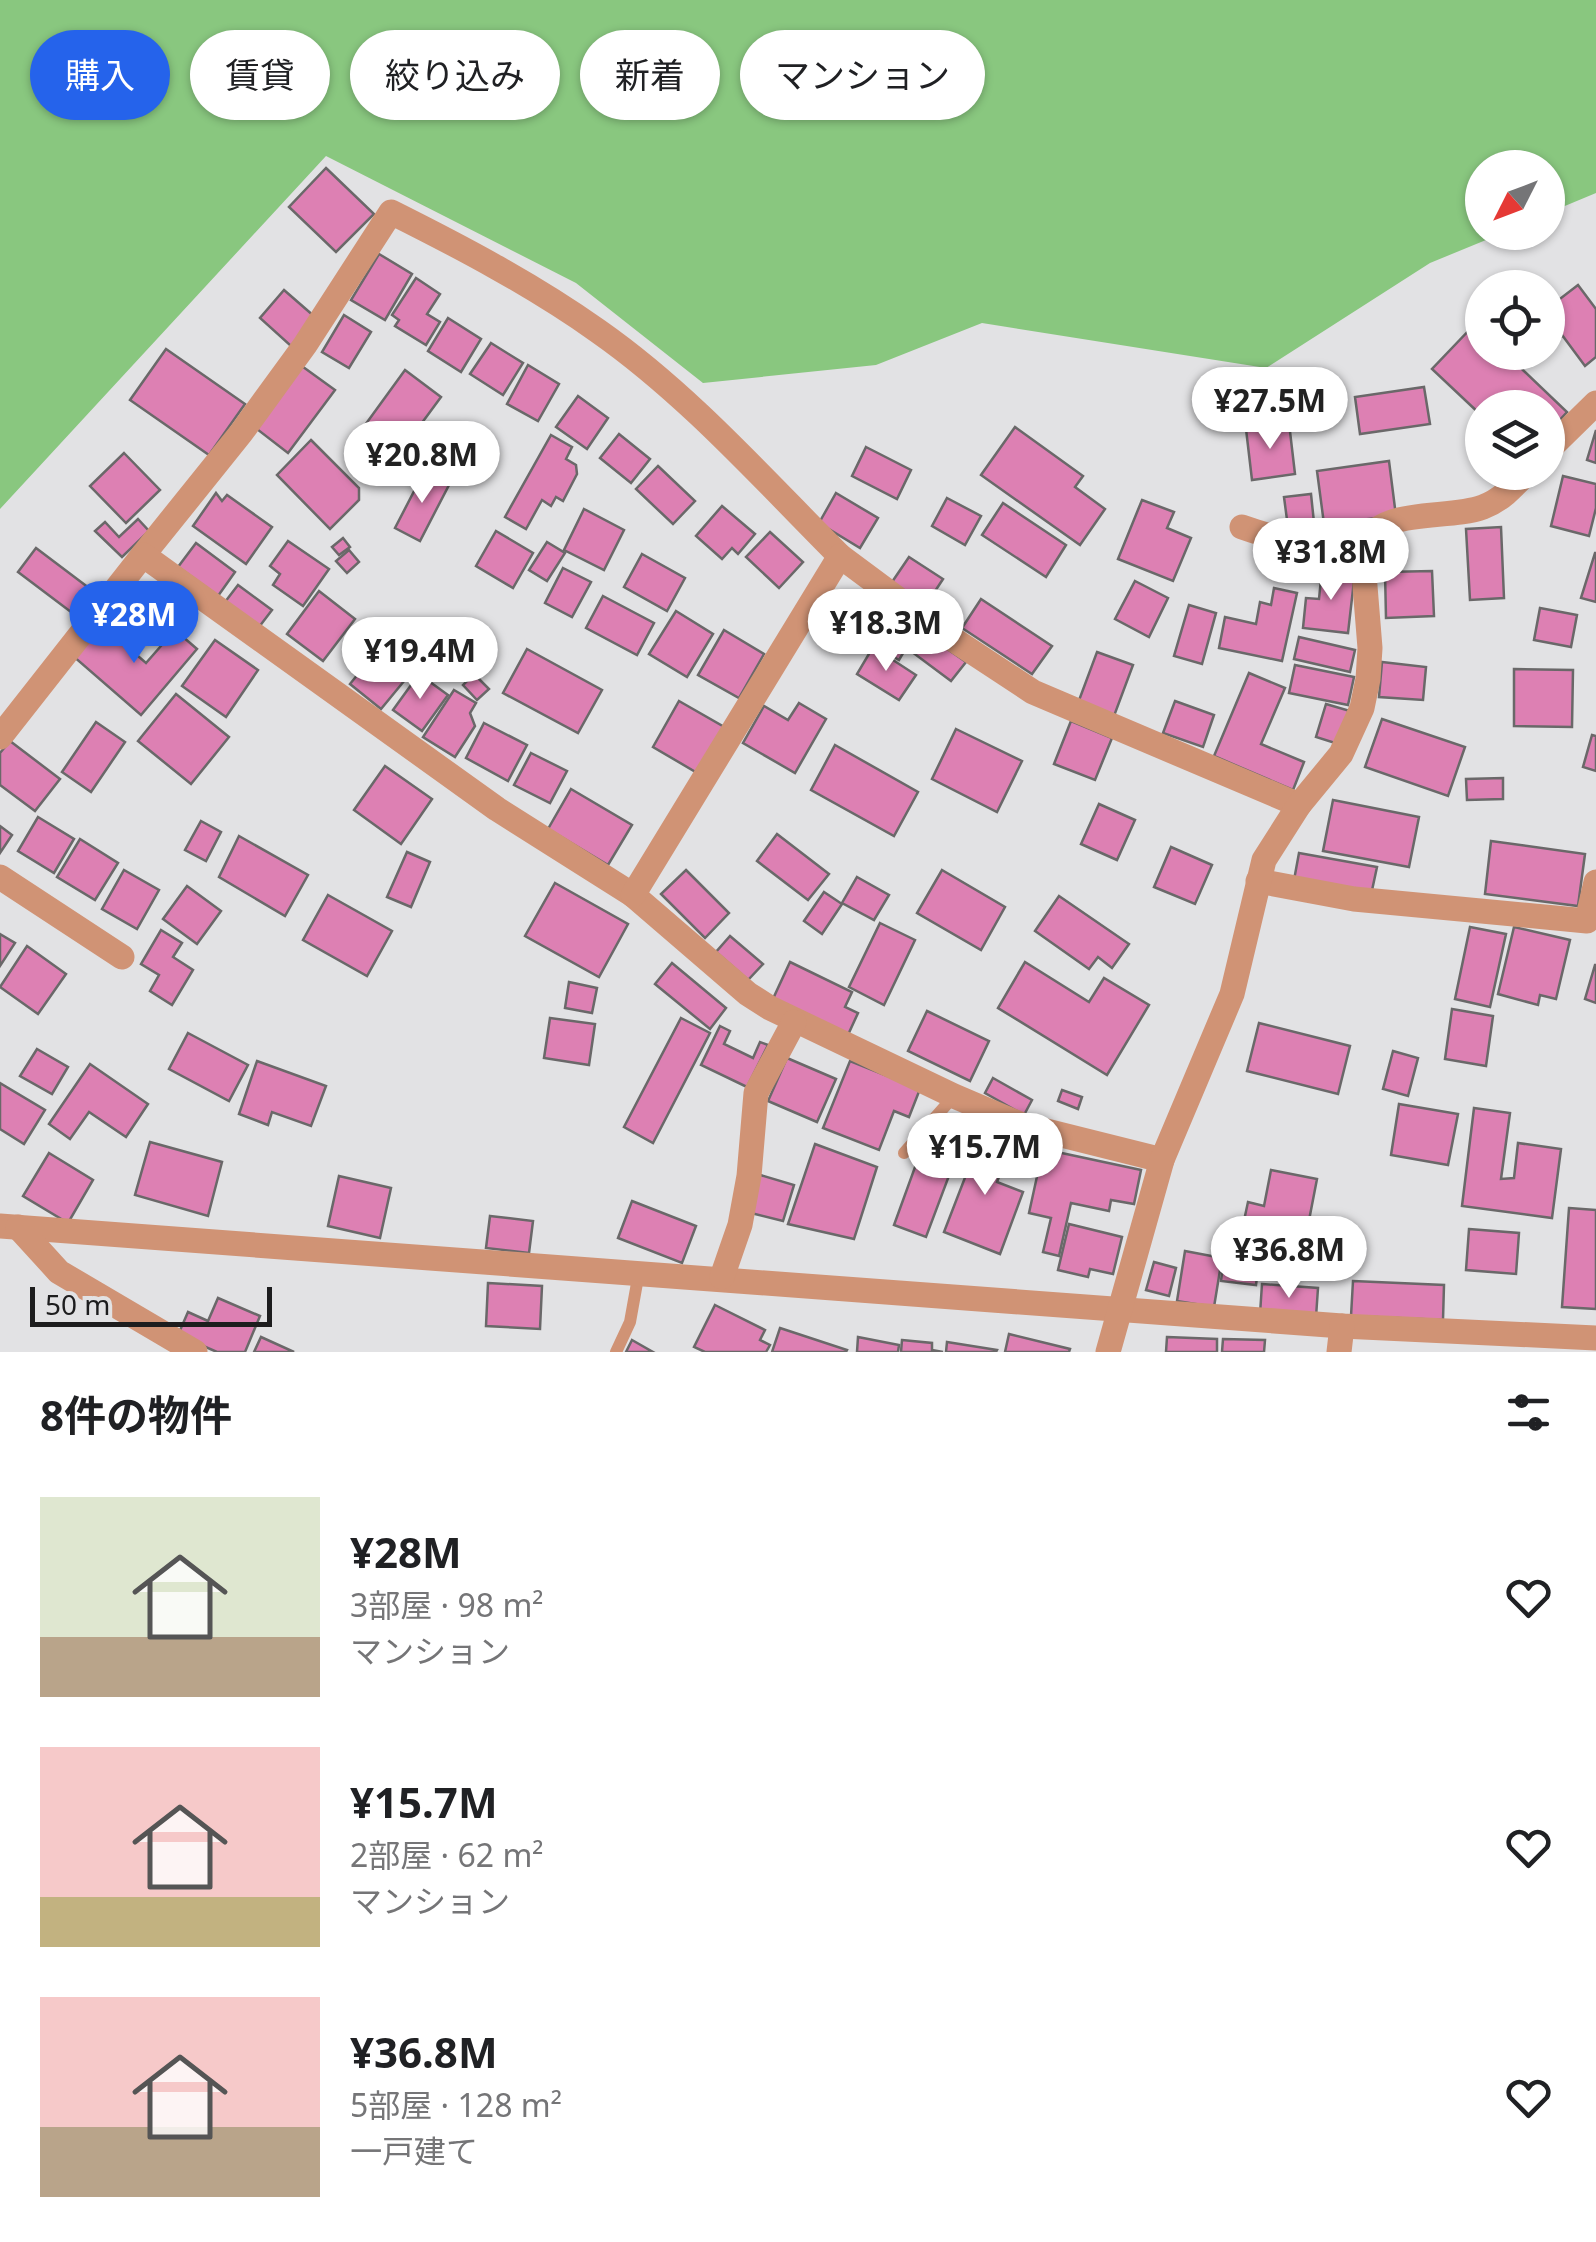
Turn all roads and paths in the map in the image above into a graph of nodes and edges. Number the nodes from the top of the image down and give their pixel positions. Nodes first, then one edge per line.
1 (1596, 404) edge
2 (1565, 434) edge
3 (1508, 490) edge
4 (1242, 527) dead end
5 (1374, 530) junction
6 (143, 555) junction
7 (840, 556) junction
8 (0, 736) edge
9 (1299, 805) junction
10 (0, 877) edge
11 (1258, 881) junction
12 (1596, 882) edge
13 (634, 895) junction
14 (122, 958) dead end
15 (794, 1022) junction
16 (954, 1096) junction
17 (904, 1153) dead end
18 (1162, 1160) junction
19 (9, 1226) edge
20 (639, 1272) junction
21 (722, 1278) junction
22 (1121, 1308) junction
23 (1596, 1338) edge
24 (1340, 1339) edge
25 (195, 1352) edge
26 (616, 1352) edge
27 (1108, 1352) edge

1 - 2 street
3 - 5 street
4 - 5 street
5 - 9 street
6 - 7 street
6 - 8 street
6 - 13 street
7 - 9 street
7 - 13 street
9 - 11 street
10 - 14 street
11 - 12 street
11 - 18 street
13 - 15 street
15 - 16 street
15 - 21 street
16 - 17 lane
16 - 18 street
18 - 22 street
19 - 20 street
19 - 25 street
20 - 21 street
20 - 26 lane
21 - 22 street
22 - 24 street
22 - 27 street
23 - 24 street

